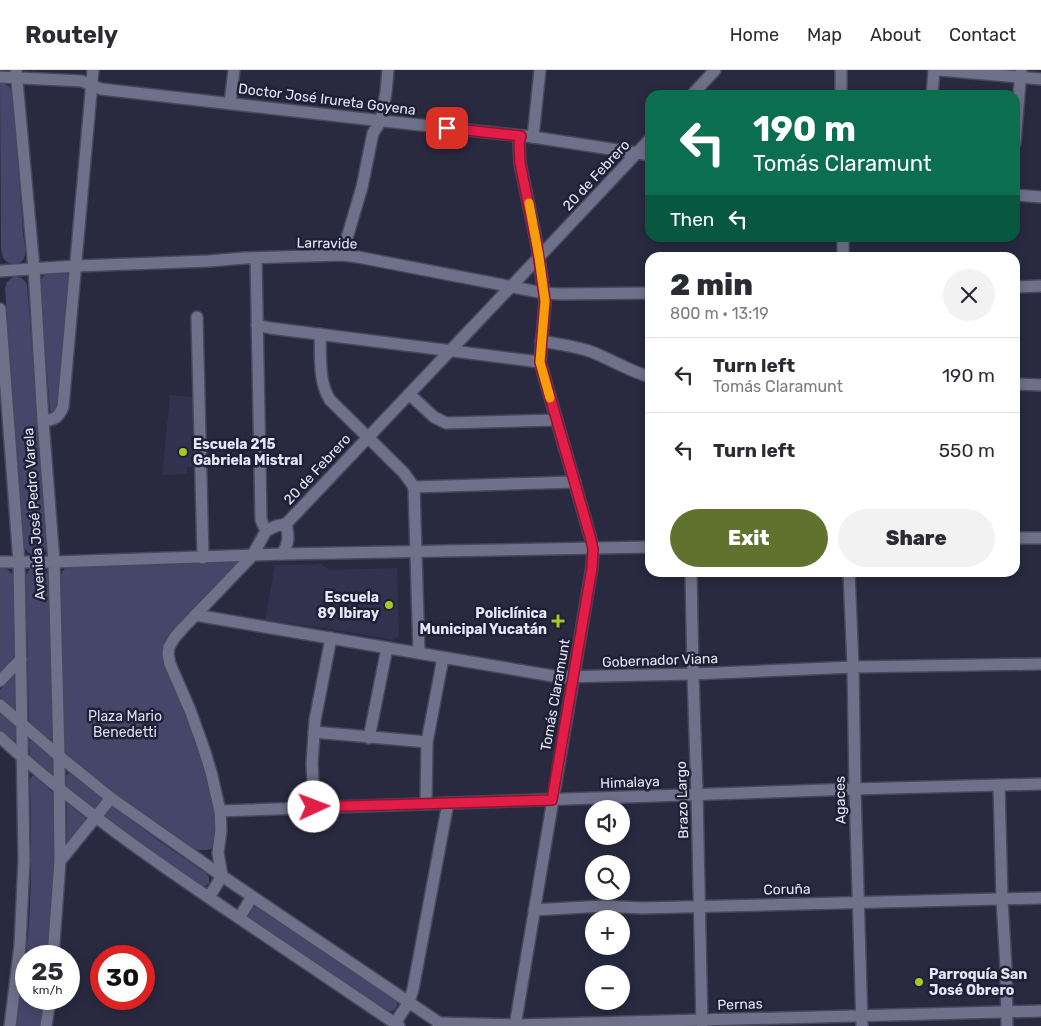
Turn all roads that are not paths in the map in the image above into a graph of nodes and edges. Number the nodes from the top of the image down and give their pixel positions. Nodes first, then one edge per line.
1 (93, 70) edge
2 (234, 70) edge
3 (388, 70) edge
4 (540, 70) edge
5 (715, 70) edge
6 (841, 70) edge
7 (934, 70) edge
8 (939, 70) edge
9 (17, 74) edge
10 (1021, 74) edge
11 (0, 77) edge
12 (1041, 79) edge
13 (92, 85) junction
14 (697, 90) edge
15 (841, 90) edge
16 (932, 90) edge
17 (1020, 90) edge
18 (230, 103) junction
19 (381, 121) junction
20 (521, 136) junction
21 (533, 137) junction
22 (645, 144) edge
23 (636, 154) junction
24 (645, 155) edge
25 (1020, 195) edge
26 (1041, 197) edge
27 (342, 255) junction
28 (539, 257) junction
29 (256, 258) junction
30 (76, 266) junction
31 (34, 269) junction
32 (0, 271) edge
33 (511, 286) junction
34 (1041, 286) edge
35 (1020, 287) edge
36 (544, 292) junction
37 (645, 293) edge
38 (0, 309) edge
39 (198, 317) dead end
40 (257, 324) junction
41 (320, 334) junction
42 (541, 342) junction
43 (450, 350) junction
44 (540, 362) junction
45 (645, 376) edge
46 (1020, 384) edge
47 (1041, 385) edge
48 (409, 394) junction
49 (557, 420) junction
50 (43, 421) junction
51 (368, 437) junction
52 (575, 482) junction
53 (414, 487) junction
54 (286, 524) junction
55 (266, 531) junction
56 (1020, 538) edge
57 (1041, 538) edge
58 (645, 547) edge
59 (593, 549) junction
60 (417, 552) junction
61 (282, 554) junction
62 (252, 556) junction
63 (203, 558) junction
64 (0, 562) edge
65 (19, 562) junction
66 (54, 562) junction
67 (691, 577) edge
68 (849, 577) edge
69 (195, 615) junction
70 (331, 638) junction
71 (387, 648) junction
72 (419, 652) junction
73 (443, 658) junction
74 (21, 660) junction
75 (1041, 664) edge
76 (853, 667) junction
77 (693, 674) junction
78 (574, 676) junction
79 (0, 681) edge
80 (0, 705) edge
81 (22, 724) junction
82 (314, 732) junction
83 (0, 737) edge
84 (369, 738) junction
85 (427, 742) junction
86 (59, 756) junction
87 (23, 758) junction
88 (1041, 784) edge
89 (999, 785) junction
90 (59, 788) junction
91 (854, 789) junction
92 (697, 794) junction
93 (111, 798) junction
94 (552, 800) junction
95 (426, 803) junction
96 (448, 803) junction
97 (314, 807) junction
98 (220, 811) junction
99 (96, 817) junction
100 (60, 860) junction
101 (222, 876) junction
102 (208, 897) junction
103 (252, 897) junction
104 (1041, 898) edge
105 (1002, 899) junction
106 (858, 903) junction
107 (699, 906) junction
108 (534, 910) junction
109 (238, 918) junction
110 (54, 945) edge
111 (409, 1002) junction
112 (48, 1010) edge
113 (1041, 1011) edge
114 (1006, 1012) junction
115 (862, 1021) edge
116 (702, 1023) edge
117 (397, 1025) edge
118 (440, 1025) edge
119 (515, 1025) edge
120 (10, 1026) edge
121 (46, 1026) edge
122 (1007, 1026) edge

1 - 13 street
2 - 18 street
3 - 19 street
4 - 21 street
5 - 14 street
6 - 15 street
7 - 16 street
8 - 10 street
9 - 11 street, Doctor José Irureta Goyena
9 - 13 street, Doctor José Irureta Goyena
9 - 31 street, Avenida José Pedro Varela
10 - 12 street
10 - 17 street
13 - 18 street, Doctor José Irureta Goyena
13 - 30 street
18 - 19 street, Doctor José Irureta Goyena
19 - 20 street, Doctor José Irureta Goyena
19 - 27 street
20 - 21 street, Doctor José Irureta Goyena
20 - 28 street, Tomás Claramunt
21 - 23 street, Doctor José Irureta Goyena
22 - 23 street, 20 de Febrero
23 - 24 street, Doctor José Irureta Goyena
23 - 28 street, 20 de Febrero
25 - 26 street
27 - 29 street, Larravide
27 - 33 street, Larravide
28 - 33 street, 20 de Febrero
28 - 36 street, Tomás Claramunt
29 - 30 street, Larravide
29 - 40 street
30 - 31 street, Larravide
30 - 50 street
31 - 32 street, Larravide
31 - 50 street, Avenida José Pedro Varela
33 - 36 street, Larravide
33 - 43 street, 20 de Febrero
34 - 35 street
36 - 37 street, Larravide
36 - 42 street, Tomás Claramunt
38 - 65 street, Avenida José Pedro Varela
39 - 63 street
40 - 41 street
40 - 55 street
41 - 43 street
41 - 51 street
42 - 44 street, Tomás Claramunt
42 - 45 street
43 - 44 street
43 - 48 street, 20 de Febrero
44 - 49 street, Tomás Claramunt
46 - 47 street
48 - 49 street
48 - 51 street, 20 de Febrero
49 - 52 street, Tomás Claramunt
50 - 66 street, Avenida José Pedro Varela
51 - 53 street
51 - 54 street, 20 de Febrero
52 - 53 street
52 - 59 street, Tomás Claramunt
53 - 60 street
54 - 55 street, 20 de Febrero
54 - 61 street
55 - 62 street
56 - 57 street
58 - 59 street
59 - 60 street
59 - 78 street, Tomás Claramunt
60 - 61 street
60 - 72 street
61 - 62 street
62 - 63 street
62 - 69 street
63 - 66 street
64 - 65 street
65 - 66 street
65 - 74 street, Avenida José Pedro Varela
66 - 86 street, Avenida José Pedro Varela
67 - 77 street, Brazo Largo
68 - 76 street, Agaces
69 - 70 street, Gobernador Viana
69 - 98 street
70 - 71 street, Gobernador Viana
70 - 82 street
71 - 72 street, Gobernador Viana
71 - 84 street
72 - 73 street, Gobernador Viana
73 - 78 street, Gobernador Viana
73 - 85 street
74 - 79 street
74 - 81 street, Avenida José Pedro Varela
75 - 76 street, Gobernador Viana
76 - 77 street, Gobernador Viana
76 - 91 street, Agaces
77 - 78 street, Gobernador Viana
77 - 92 street, Brazo Largo
78 - 94 street, Tomás Claramunt
80 - 81 street
81 - 86 street
81 - 87 street, Avenida José Pedro Varela
82 - 84 street
82 - 97 street
83 - 87 street
84 - 85 street
85 - 95 street
86 - 90 street, Avenida José Pedro Varela
86 - 93 street
87 - 90 street
87 - 120 street, Avenida José Pedro Varela
88 - 89 street, Himalaya
89 - 91 street, Himalaya
89 - 105 street
90 - 99 street
90 - 100 street, Avenida José Pedro Varela
91 - 92 street, Himalaya
91 - 106 street, Agaces
92 - 94 street, Himalaya
92 - 107 street, Brazo Largo
93 - 99 street
93 - 101 street
94 - 96 street, Himalaya
94 - 108 street, Tomás Claramunt
95 - 96 street, Himalaya
95 - 97 street, Himalaya
96 - 111 street
97 - 98 street, Himalaya
98 - 101 street
99 - 100 street
99 - 102 street
100 - 110 street, Avenida José Pedro Varela
101 - 102 street
101 - 103 street
102 - 109 street
103 - 109 street
103 - 111 street
104 - 105 street, Coruña
105 - 106 street, Coruña
105 - 114 street
106 - 107 street, Coruña
106 - 115 street, Agaces
107 - 108 street, Coruña
107 - 116 street, Brazo Largo
108 - 119 street, Tomás Claramunt
109 - 117 street
111 - 117 street
111 - 118 street
112 - 121 street
113 - 114 street, Pernas
114 - 115 street, Pernas
114 - 122 street
115 - 116 street, Pernas
116 - 119 street, Pernas
118 - 119 street, Pernas

